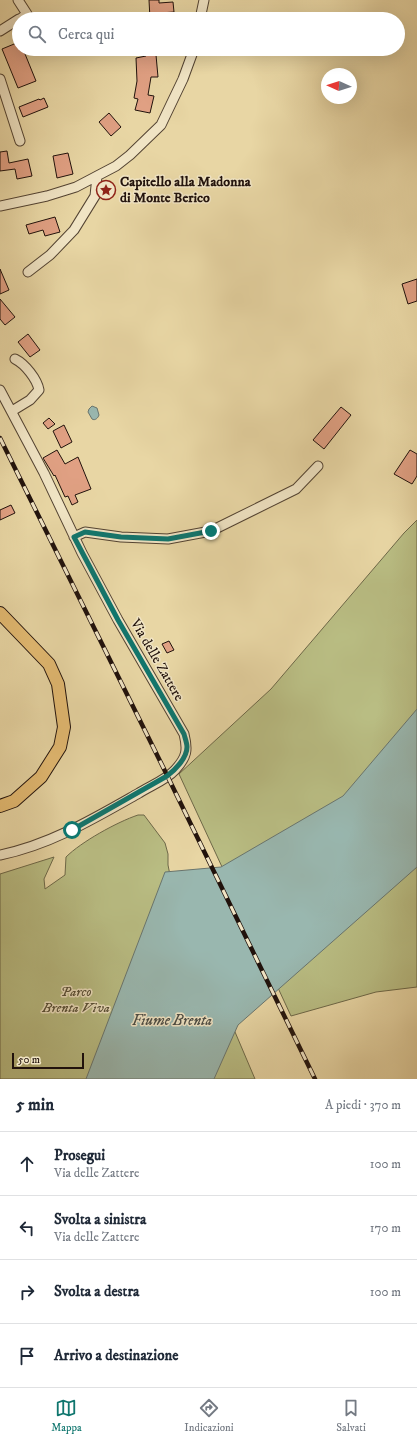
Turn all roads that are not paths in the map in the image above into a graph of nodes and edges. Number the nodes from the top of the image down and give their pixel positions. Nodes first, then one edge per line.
1 (18, 0) edge
2 (204, 0) edge
3 (26, 12) edge
4 (201, 12) edge
5 (12, 23) edge
6 (0, 31) edge
7 (192, 56) edge
8 (0, 79) edge
9 (20, 141) dead end
10 (97, 176) junction
11 (0, 206) edge
12 (28, 272) dead end
13 (15, 359) dead end
14 (0, 390) edge
15 (12, 411) junction
16 (318, 466) dead end
17 (74, 537) junction
18 (0, 613) edge
19 (0, 806) edge
20 (0, 855) edge

1 - 3 street
2 - 4 street
5 - 6 street
7 - 10 street
8 - 9 street
10 - 11 street
10 - 12 street
13 - 15 street
14 - 15 street, Via delle Zattere
15 - 17 street, Via delle Zattere
16 - 17 street
17 - 20 street, Via delle Zattere
18 - 19 main road

